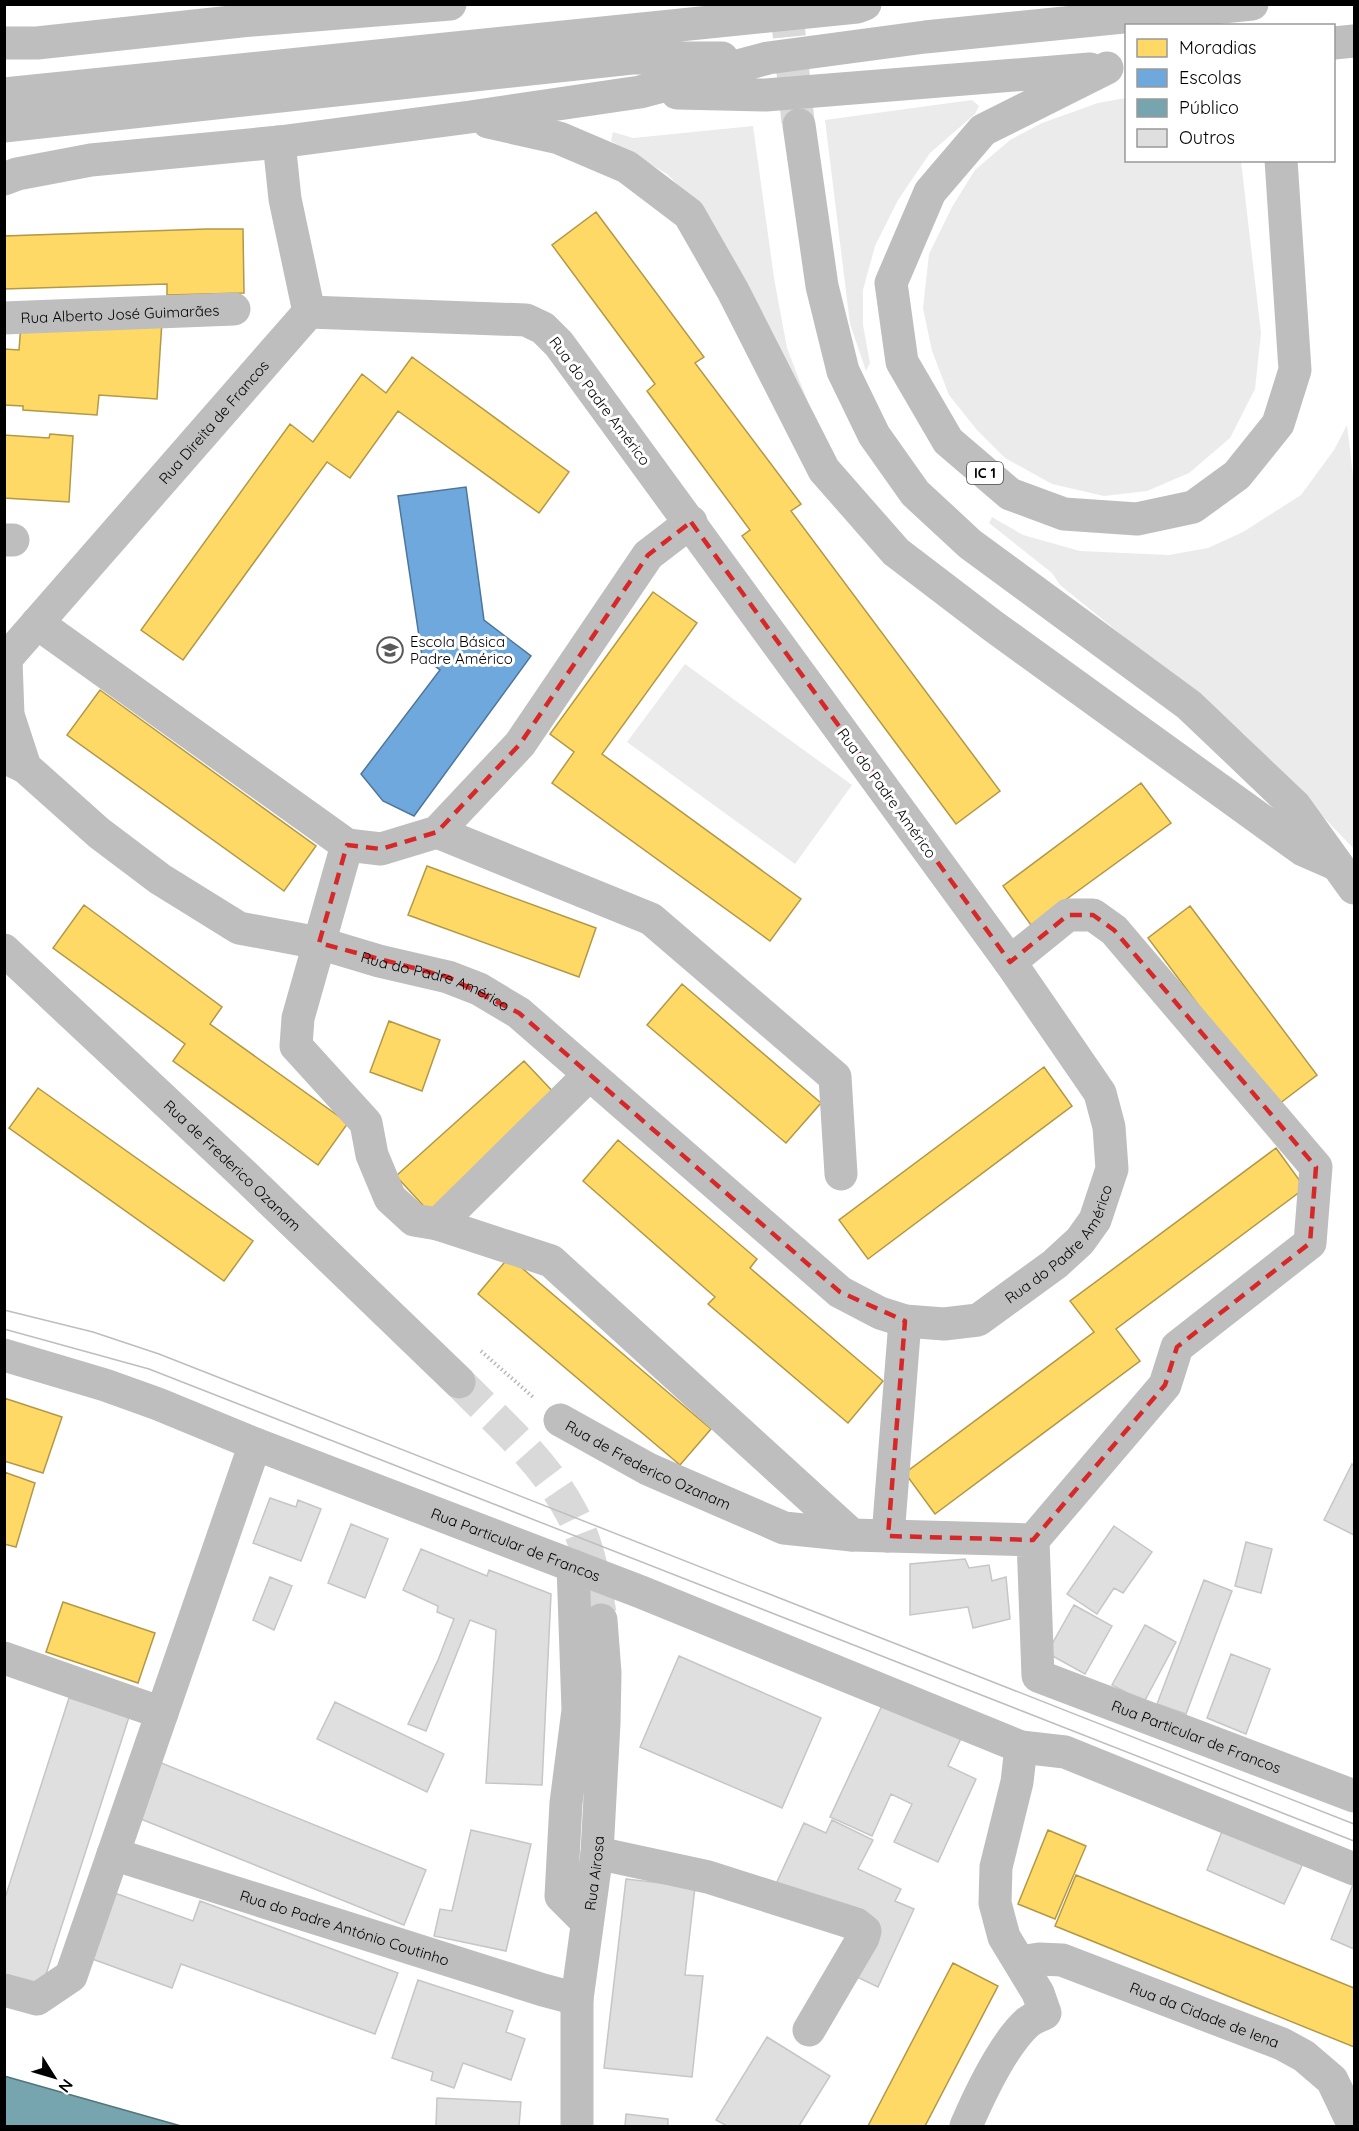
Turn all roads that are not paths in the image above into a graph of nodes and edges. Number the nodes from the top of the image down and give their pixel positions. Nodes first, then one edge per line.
1 (300, 4) edge
2 (450, 4) edge
3 (865, 4) edge
4 (1252, 4) edge
5 (1263, 4) edge
6 (241, 21) junction
7 (1266, 24) edge
8 (1354, 41) edge
9 (4, 43) edge
10 (1335, 43) edge
11 (768, 58) junction
12 (1117, 67) edge
13 (640, 92) junction
14 (4, 94) edge
15 (470, 117) junction
16 (799, 125) tunnel mouth
17 (4, 126) edge
18 (279, 142) junction
19 (1281, 162) edge
20 (4, 179) edge
21 (234, 309) dead end
22 (309, 312) junction
23 (4, 318) edge
24 (691, 522) junction
25 (37, 623) junction
26 (5, 661) edge
27 (15, 762) edge
28 (437, 832) junction
29 (347, 845) junction
30 (1345, 876) edge
31 (319, 943) junction
32 (4, 950) edge
33 (1010, 962) junction
34 (589, 1075) junction
35 (841, 1174) dead end
36 (438, 1224) junction
37 (905, 1321) junction
38 (4, 1355) edge
39 (459, 1382) tunnel mouth
40 (560, 1420) road end
41 (255, 1444) junction
42 (852, 1535) junction
43 (888, 1536) junction
44 (1033, 1540) junction
45 (573, 1566) junction
46 (601, 1620) tunnel mouth
47 (4, 1658) edge
48 (162, 1713) junction
49 (1021, 1747) junction
50 (1354, 1797) edge
51 (597, 1853) junction
52 (114, 1854) junction
53 (1354, 1869) edge
54 (587, 1922) junction
55 (1012, 1950) junction
56 (4, 1990) edge
57 (577, 1999) junction
58 (809, 2030) dead end
59 (1352, 2122) edge
60 (577, 2127) edge
61 (966, 2127) edge

1 - 6 main road
2 - 6 main road
3 - 14 main road
4 - 11 main road
5 - 7 main road
6 - 9 main road
8 - 10 main road
11 - 13 main road
11 - 17 main road
12 - 13 main road
12 - 19 main road, IC 1
13 - 15 main road
15 - 18 main road
15 - 30 main road
16 - 30 main road
18 - 20 main road
18 - 22 main road
21 - 23 main road, Rua Alberto José Guimarães
22 - 24 main road, Rua do Padre Américo
22 - 25 main road, Rua Direita de Francos
24 - 28 main road
24 - 33 main road, Rua do Padre Américo
25 - 26 main road, Rua Direita de Francos
25 - 29 main road
26 - 27 main road, Rua do Padre Américo
27 - 31 main road, Rua do Padre Américo
28 - 29 main road
28 - 35 main road
29 - 31 main road
31 - 34 main road, Rua do Padre Américo
31 - 36 main road
32 - 39 main road, Rua de Frederico Ozanam
33 - 37 main road, Rua do Padre Américo
33 - 44 main road
34 - 36 main road
34 - 37 main road, Rua do Padre Américo
36 - 42 main road
37 - 43 main road
38 - 41 main road, Rua Particular de Francos
40 - 42 main road, Rua de Frederico Ozanam
41 - 45 main road, Rua Particular de Francos
41 - 48 main road
42 - 43 main road, Rua de Frederico Ozanam
43 - 44 main road, Rua de Frederico Ozanam
44 - 50 main road, Rua Particular de Francos
45 - 49 main road, Rua Particular de Francos
45 - 54 main road
46 - 51 main road, Rua Airosa
47 - 48 main road
48 - 52 main road
49 - 53 main road, Rua Particular de Francos
49 - 55 main road
51 - 54 main road, Rua Airosa
51 - 58 main road
52 - 56 main road
52 - 57 main road, Rua do Padre António Coutinho
54 - 57 main road, Rua Airosa
55 - 59 main road, Rua da Cidade de Iena
55 - 61 main road
57 - 60 main road, Rua Airosa

